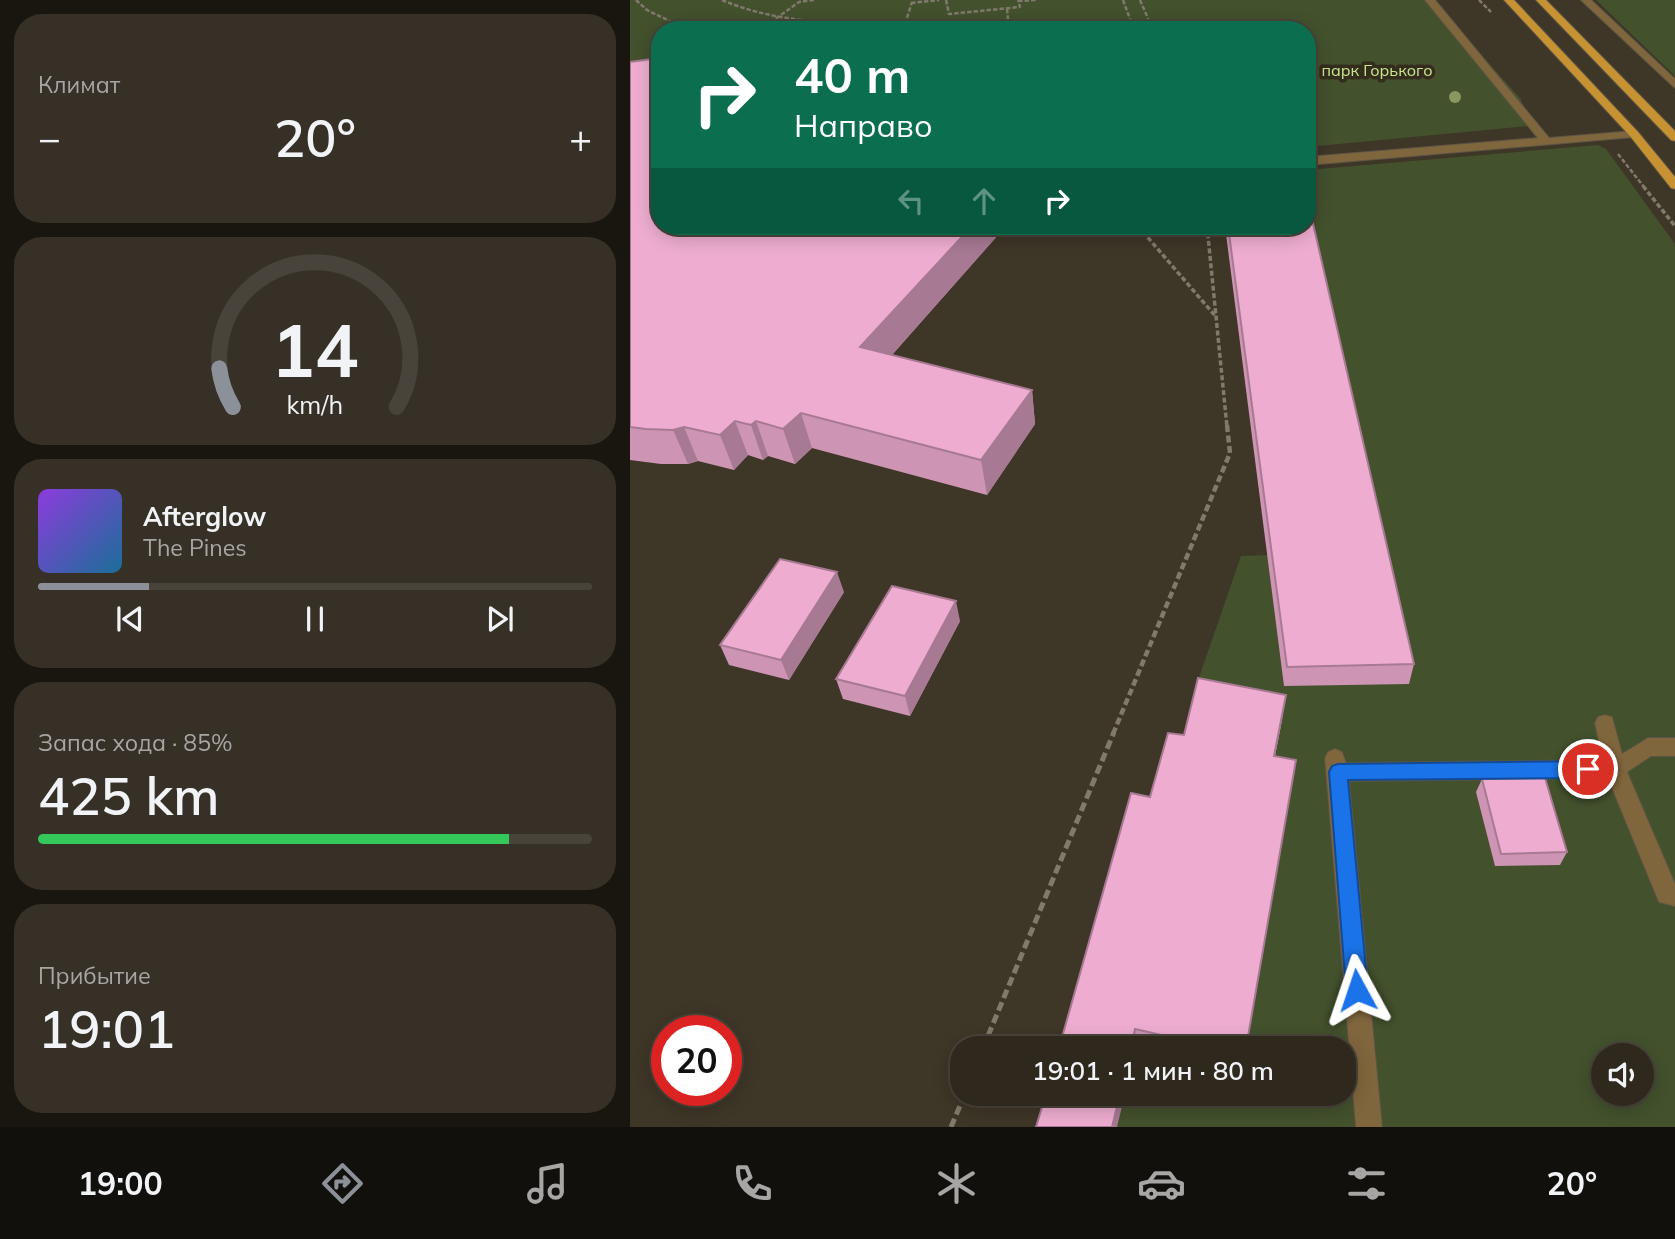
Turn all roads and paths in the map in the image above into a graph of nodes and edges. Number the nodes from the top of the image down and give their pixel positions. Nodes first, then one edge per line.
1 (636, 0) edge
2 (722, 0) edge
3 (814, 0) edge
4 (939, 0) edge
5 (946, 0) edge
6 (1036, 0) edge
7 (1123, 0) edge
8 (1140, 0) edge
9 (1430, 0) edge
10 (1479, 0) edge
11 (1509, 0) edge
12 (1541, 0) edge
13 (1586, 0) edge
14 (799, 1) edge
15 (912, 1) edge
16 (1018, 1) edge
17 (1007, 9) junction
18 (780, 16) junction
19 (1497, 20) dead end
20 (670, 21) edge
21 (774, 21) edge
22 (803, 21) edge
23 (906, 21) edge
24 (1008, 21) edge
25 (1131, 21) edge
26 (1149, 21) edge
27 (1675, 85) edge
28 (1634, 134) junction
29 (1604, 137) junction
30 (1675, 138) edge
31 (1546, 141) junction
32 (1316, 161) edge
33 (1675, 185) edge
34 (1675, 226) edge
35 (1146, 235) edge
36 (1208, 235) edge
37 (1217, 318) junction
38 (1605, 723) dead end
39 (1675, 747) edge
40 (1615, 769) junction
41 (1675, 895) edge
42 (989, 1036) edge
43 (960, 1106) edge
44 (951, 1127) edge
45 (1369, 1127) edge

1 - 20 path
2 - 18 path
3 - 14 path
4 - 15 path
5 - 17 path
6 - 16 path
7 - 25 path
8 - 26 path
9 - 31 lane
10 - 19 path
11 - 28 main road
12 - 30 main road
13 - 27 lane
14 - 18 path
15 - 23 path
16 - 17 path
17 - 24 path
18 - 21 path
18 - 22 path
28 - 29 lane
28 - 33 main road
29 - 31 lane
29 - 34 path
31 - 32 lane
35 - 37 path
36 - 37 path
37 - 42 path
38 - 40 lane
39 - 40 lane
40 - 41 lane
40 - 45 lane
43 - 44 path

